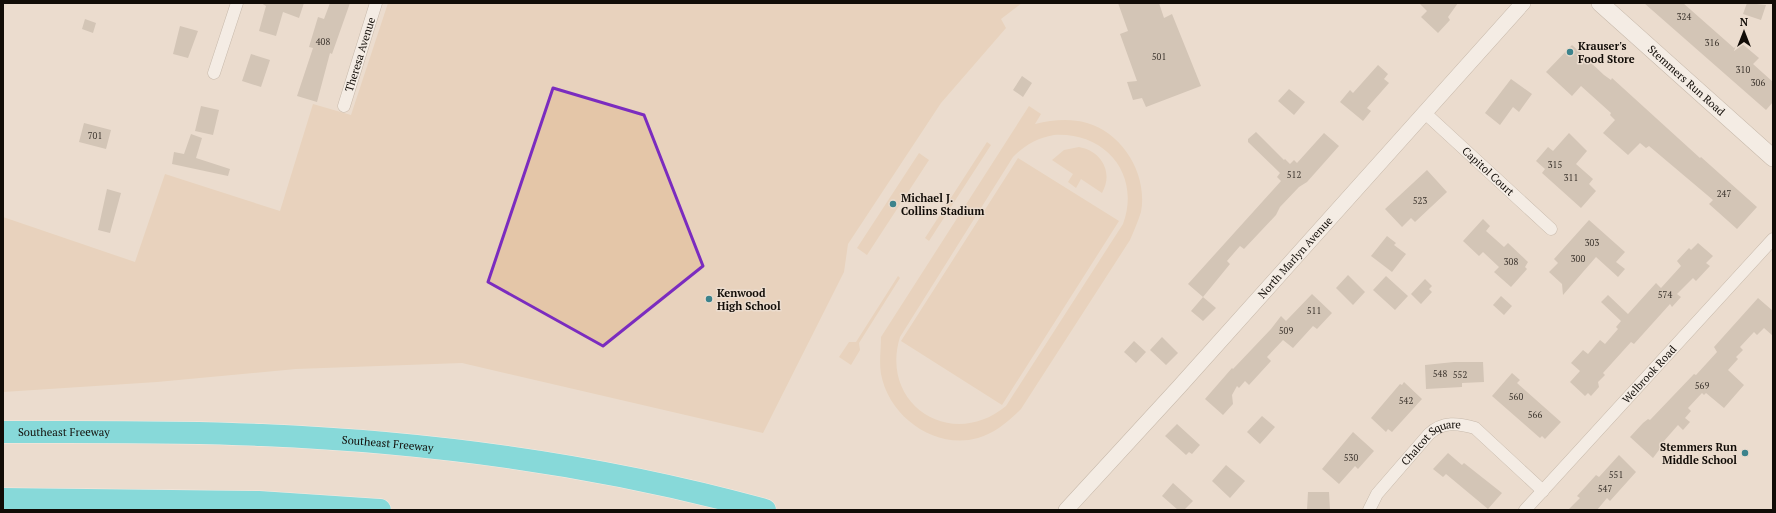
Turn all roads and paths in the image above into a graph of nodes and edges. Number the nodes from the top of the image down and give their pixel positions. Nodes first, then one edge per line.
1 (237, 3) edge
2 (376, 3) edge
3 (1523, 3) edge
4 (1600, 3) edge
5 (214, 73) dead end
6 (344, 106) dead end
7 (1425, 113) junction
8 (1771, 151) edge
9 (1552, 229) dead end
10 (1773, 239) edge
11 (3, 432) edge
12 (1543, 491) junction
13 (3, 499) edge
14 (380, 510) edge
15 (765, 510) edge
16 (1066, 510) edge
17 (1369, 510) edge
18 (1525, 510) edge

1 - 5 street
2 - 6 street, Theresa Avenue
3 - 7 street, North Marlyn Avenue
4 - 8 main road, Stemmers Run Road
7 - 9 street, Capitol Court
7 - 16 street, North Marlyn Avenue
10 - 12 street, Welbrook Road
11 - 15 highway, Southeast Freeway
12 - 17 street, Chalcot Square
12 - 18 street, Welbrook Road
13 - 14 highway

